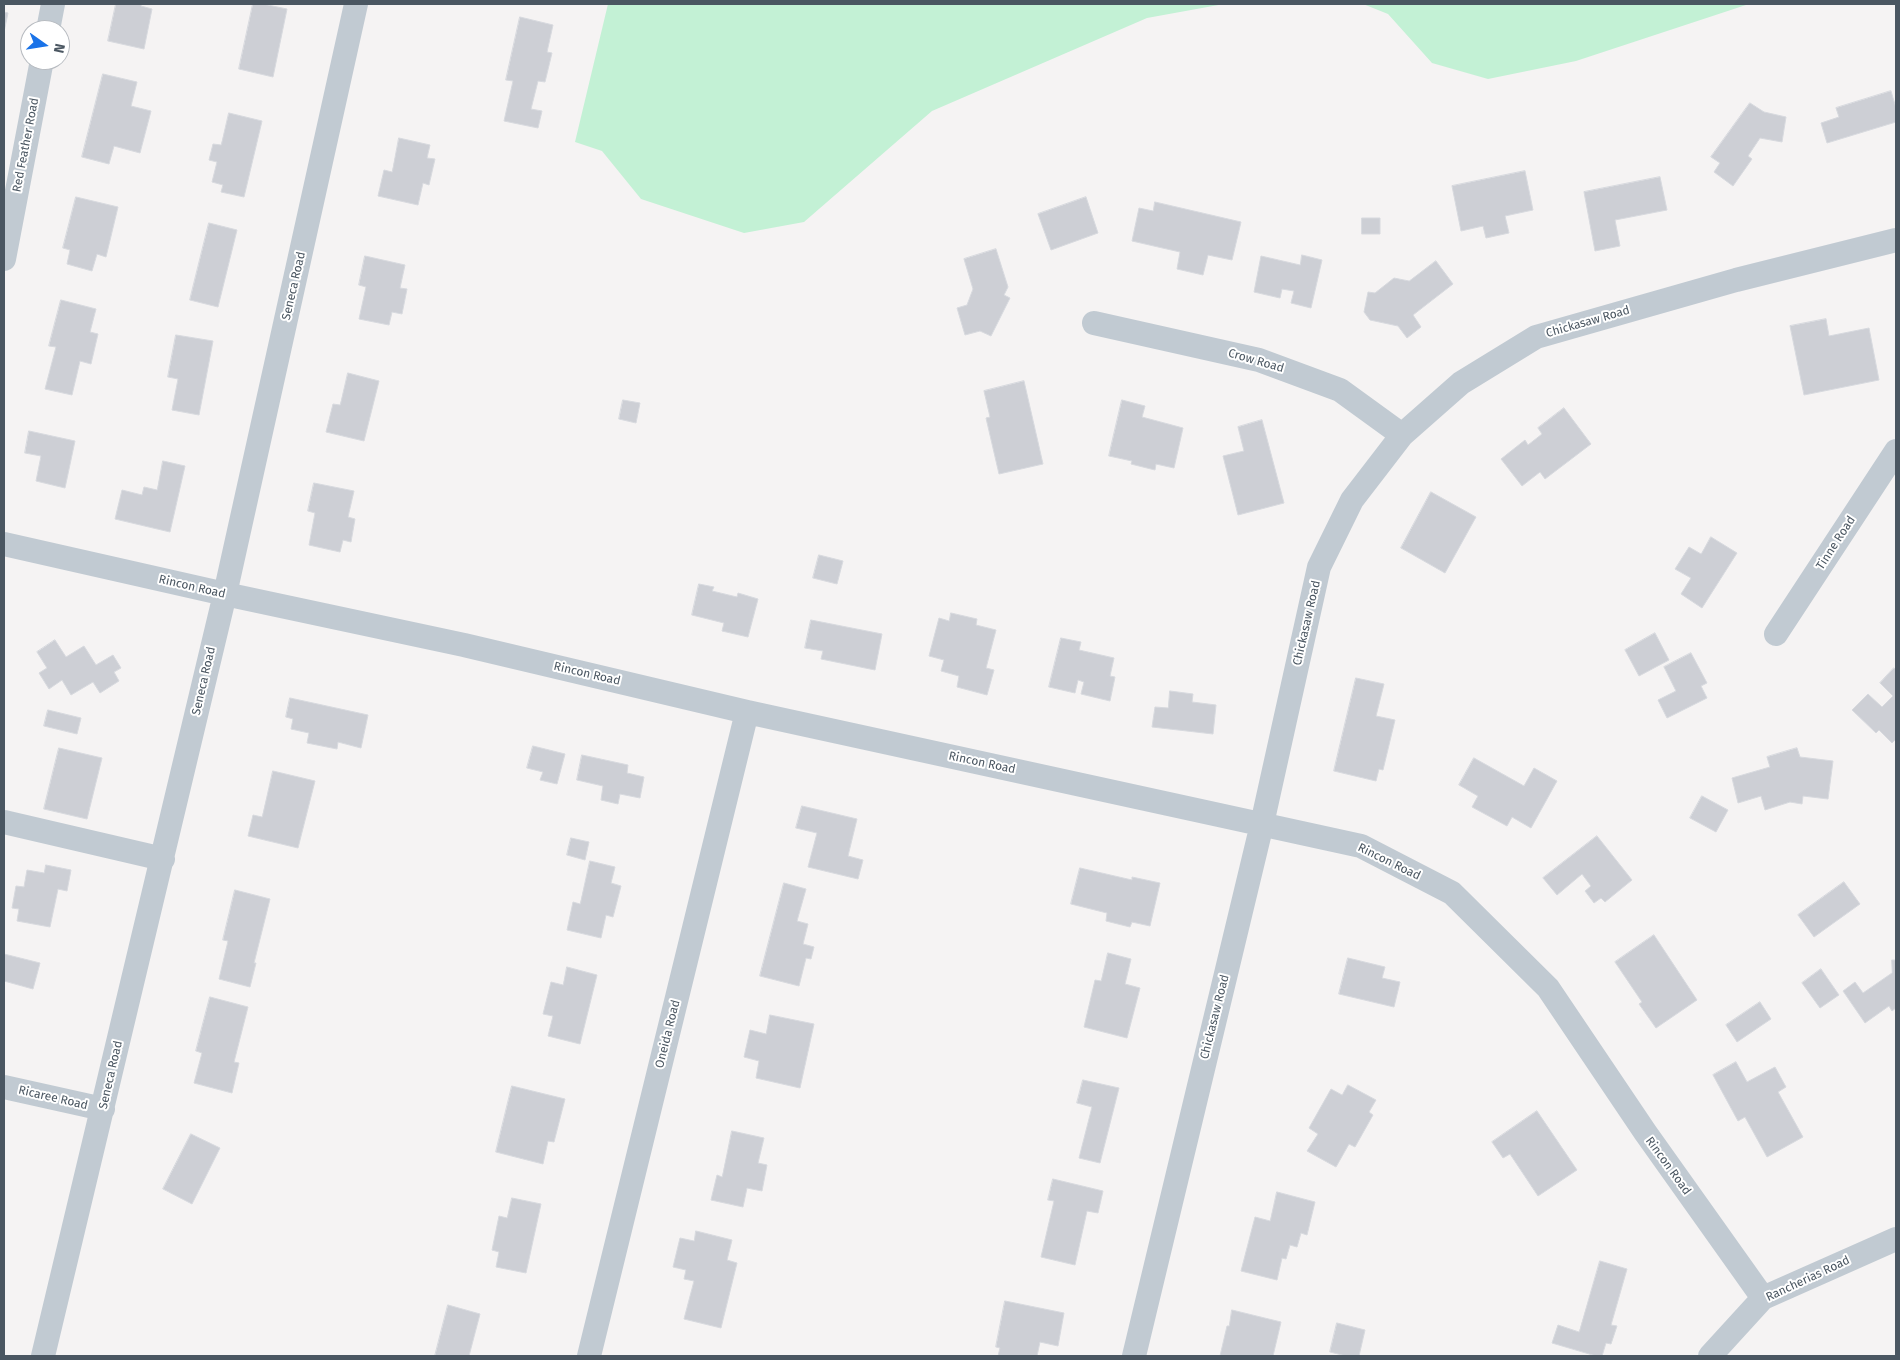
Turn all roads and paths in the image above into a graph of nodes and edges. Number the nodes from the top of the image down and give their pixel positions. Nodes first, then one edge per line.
1 (53, 4) edge
2 (356, 4) edge
3 (50, 20) edge
4 (40, 70) edge
5 (1896, 240) edge
6 (4, 253) edge
7 (1094, 322) dead end
8 (1402, 435) junction
9 (1896, 450) edge
10 (4, 544) edge
11 (225, 594) junction
12 (1776, 634) dead end
13 (747, 712) junction
14 (4, 822) edge
15 (1262, 824) junction
16 (163, 859) junction
17 (4, 1087) edge
18 (103, 1109) junction
19 (1896, 1239) edge
20 (1763, 1298) junction
21 (44, 1356) edge
22 (590, 1356) edge
23 (1134, 1356) edge
24 (1710, 1356) edge

1 - 3 street
2 - 11 street, Seneca Road
4 - 6 street, Red Feather Road
5 - 8 street, Chickasaw Road
7 - 8 street, Crow Road
8 - 15 street, Chickasaw Road
9 - 12 street, Tinne Road
10 - 11 street, Rincon Road
11 - 13 street, Rincon Road
11 - 16 street, Seneca Road
13 - 15 street, Rincon Road
13 - 22 street, Oneida Road
14 - 16 street
15 - 20 street, Rincon Road
15 - 23 street, Chickasaw Road
16 - 18 street, Seneca Road
17 - 18 street, Ricaree Road
18 - 21 street, Seneca Road
19 - 20 street, Rancherias Road
20 - 24 street, Rancherias Road

